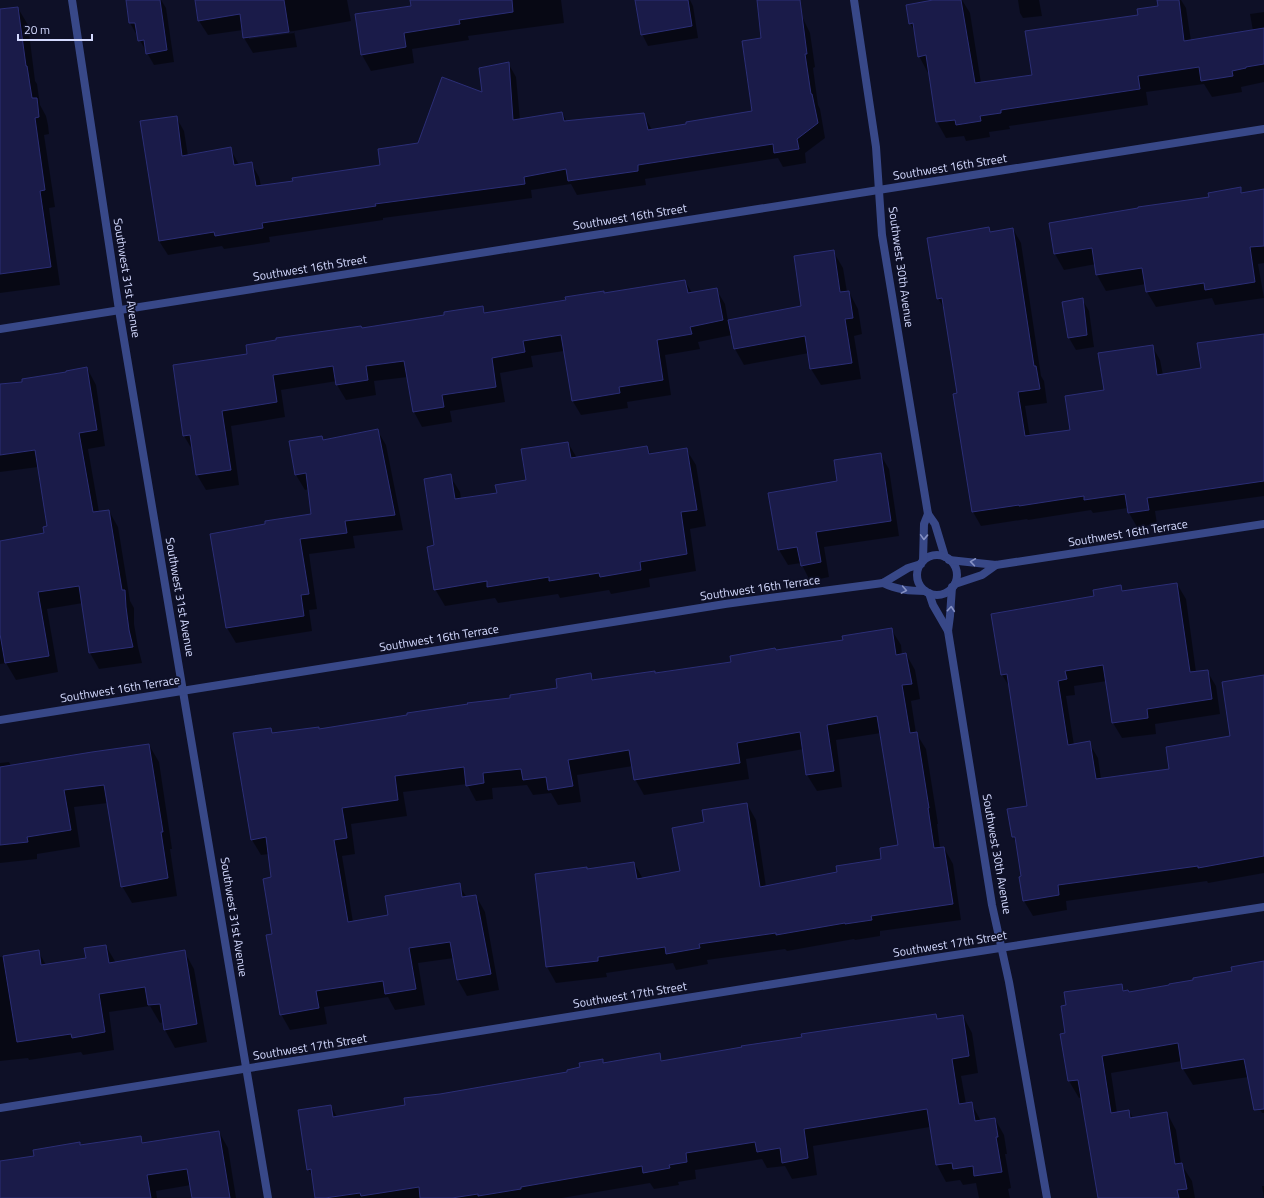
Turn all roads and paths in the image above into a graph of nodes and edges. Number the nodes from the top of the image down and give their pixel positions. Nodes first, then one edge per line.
1 (72, 0) edge
2 (854, 0) edge
3 (1264, 129) edge
4 (879, 190) junction
5 (119, 310) junction
6 (0, 329) edge
7 (928, 514) junction
8 (1264, 524) edge
9 (947, 558) junction
10 (922, 562) junction
11 (996, 566) junction
12 (883, 583) junction
13 (954, 586) junction
14 (927, 592) junction
15 (948, 631) junction
16 (184, 691) junction
17 (0, 720) edge
18 (1264, 907) edge
19 (1002, 948) junction
20 (246, 1069) junction
21 (0, 1108) edge
22 (268, 1198) edge
23 (1047, 1198) edge

1 - 5 street, Southwest 31st Avenue
2 - 4 street, Southwest 30th Avenue
3 - 4 street, Southwest 16th Street
4 - 5 street, Southwest 16th Street
4 - 7 street, Southwest 30th Avenue
5 - 6 street, Southwest 16th Street
5 - 16 street, Southwest 31st Avenue
7 - 9 street, Southwest 30th Avenue
7 -> 10 street, Southwest 30th Avenue
8 - 11 street, Southwest 16th Terrace
9 - 10 street
11 -> 9 street, Southwest 16th Terrace
9 - 13 street
10 - 12 street, Southwest 16th Terrace
10 - 14 street
11 - 13 street, Southwest 16th Terrace
12 -> 14 street, Southwest 16th Terrace
12 - 16 street, Southwest 16th Terrace
13 - 14 street
15 -> 13 street, Southwest 30th Avenue
14 - 15 street, Southwest 30th Avenue
15 - 19 street, Southwest 30th Avenue
16 - 17 street, Southwest 16th Terrace
16 - 20 street, Southwest 31st Avenue
18 - 19 street, Southwest 17th Street
19 - 20 street, Southwest 17th Street
19 - 23 street, Southwest 30th Avenue
20 - 21 street, Southwest 17th Street
20 - 22 street, Southwest 31st Avenue

